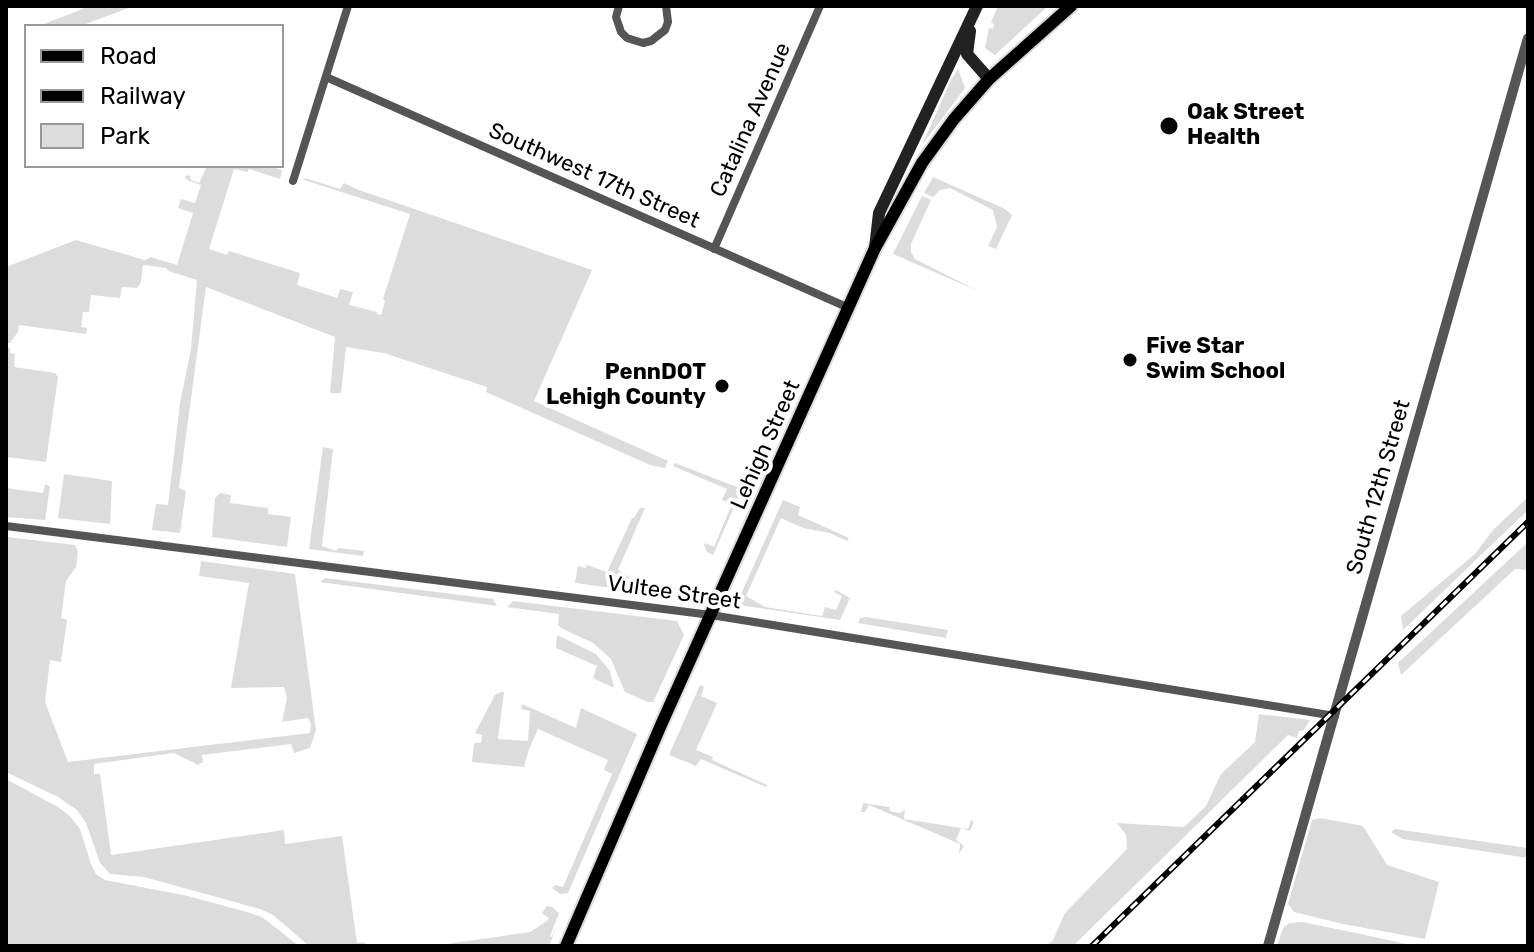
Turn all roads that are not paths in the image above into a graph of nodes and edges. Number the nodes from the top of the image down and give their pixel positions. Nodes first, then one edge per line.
1 (348, 6) edge
2 (619, 6) edge
3 (666, 6) edge
4 (820, 6) edge
5 (977, 6) edge
6 (1071, 6) edge
7 (1528, 38) edge
8 (326, 77) junction
9 (989, 79) junction
10 (293, 181) dead end
11 (875, 248) junction
12 (714, 249) junction
13 (849, 308) junction
14 (6, 526) edge
15 (711, 615) junction
16 (1335, 716) junction
17 (566, 946) edge
18 (1268, 946) edge

1 - 8 street
2 - 3 street
4 - 12 street, Catalina Avenue
5 - 9 main road
5 - 11 main road
6 - 9 main road, Lehigh Street
7 - 16 street, South 12th Street
8 - 10 street
8 - 12 street, Southwest 17th Street
9 - 11 main road, Lehigh Street
11 - 13 main road, Lehigh Street
12 - 13 street, Southwest 17th Street
13 - 15 main road, Lehigh Street
14 - 15 street, Vultee Street
15 - 16 street, Vultee Street
15 - 17 main road, Lehigh Street
16 - 18 street, South 12th Street

